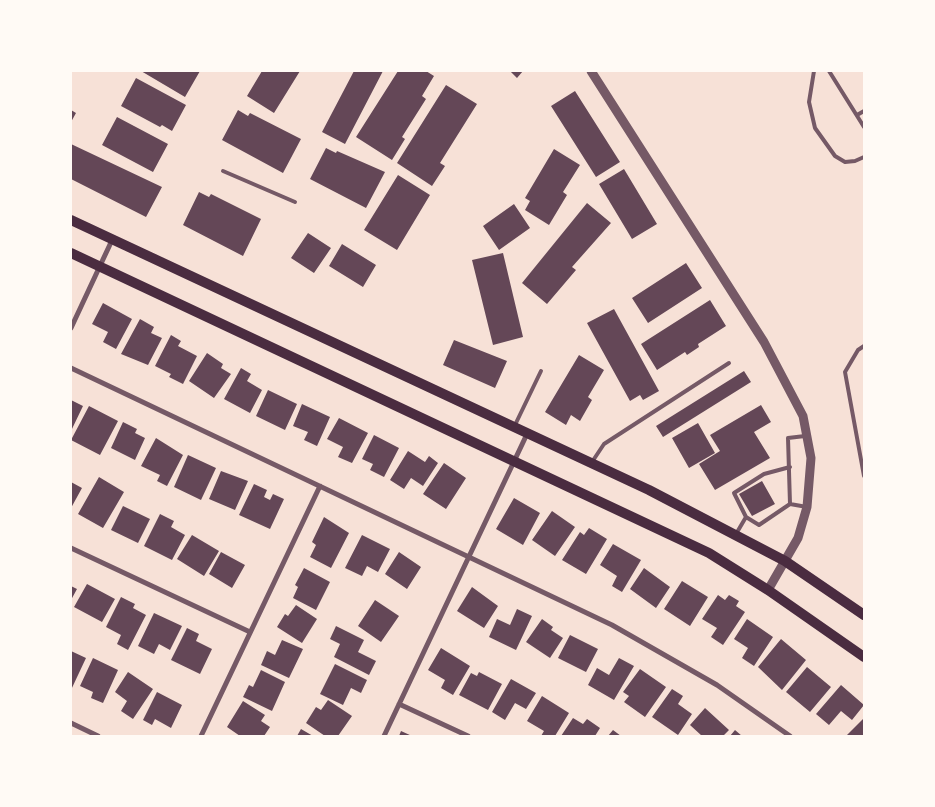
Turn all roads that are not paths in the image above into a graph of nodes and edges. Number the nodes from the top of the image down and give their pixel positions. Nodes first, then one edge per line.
1 (591, 71) edge
2 (814, 71) edge
3 (829, 71) edge
4 (864, 111) edge
5 (857, 115) junction
6 (864, 127) edge
7 (864, 157) edge
8 (223, 171) dead end
9 (295, 202) dead end
10 (71, 220) edge
11 (113, 238) junction
12 (71, 253) edge
13 (100, 267) junction
14 (71, 328) edge
15 (864, 346) edge
16 (729, 363) dead end
17 (71, 368) edge
18 (542, 371) dead end
19 (514, 427) junction
20 (528, 434) junction
21 (807, 435) junction
22 (515, 462) junction
23 (592, 463) junction
24 (790, 467) junction
25 (864, 476) edge
26 (320, 486) junction
27 (790, 504) junction
28 (806, 507) junction
29 (746, 517) junction
30 (736, 534) junction
31 (71, 548) edge
32 (469, 557) junction
33 (786, 561) junction
34 (768, 590) junction
35 (864, 615) edge
36 (250, 632) junction
37 (864, 657) edge
38 (399, 704) junction
39 (71, 723) edge
40 (98, 736) edge
41 (201, 736) edge
42 (384, 736) edge
43 (468, 736) edge
44 (790, 736) edge

1 - 21 street
2 - 7 lane
3 - 5 lane
4 - 5 lane
5 - 6 lane
8 - 9 lane
10 - 11 main road
11 - 13 street
11 - 19 main road
12 - 13 main road
13 - 14 street
13 - 22 main road
15 - 25 lane
16 - 23 lane
17 - 26 street
18 - 19 lane
19 - 20 main road
20 - 22 street
20 - 23 main road
21 - 24 lane
21 - 28 street
22 - 32 street
22 - 34 main road
23 - 30 main road
24 - 27 lane
24 - 29 lane
26 - 32 street
26 - 36 street
27 - 28 lane
27 - 29 lane
28 - 33 street
29 - 30 lane
30 - 33 main road
31 - 36 street
32 - 38 street
32 - 44 street
33 - 34 street
33 - 35 main road
34 - 37 main road
36 - 41 street
38 - 42 street
38 - 43 street
39 - 40 street

